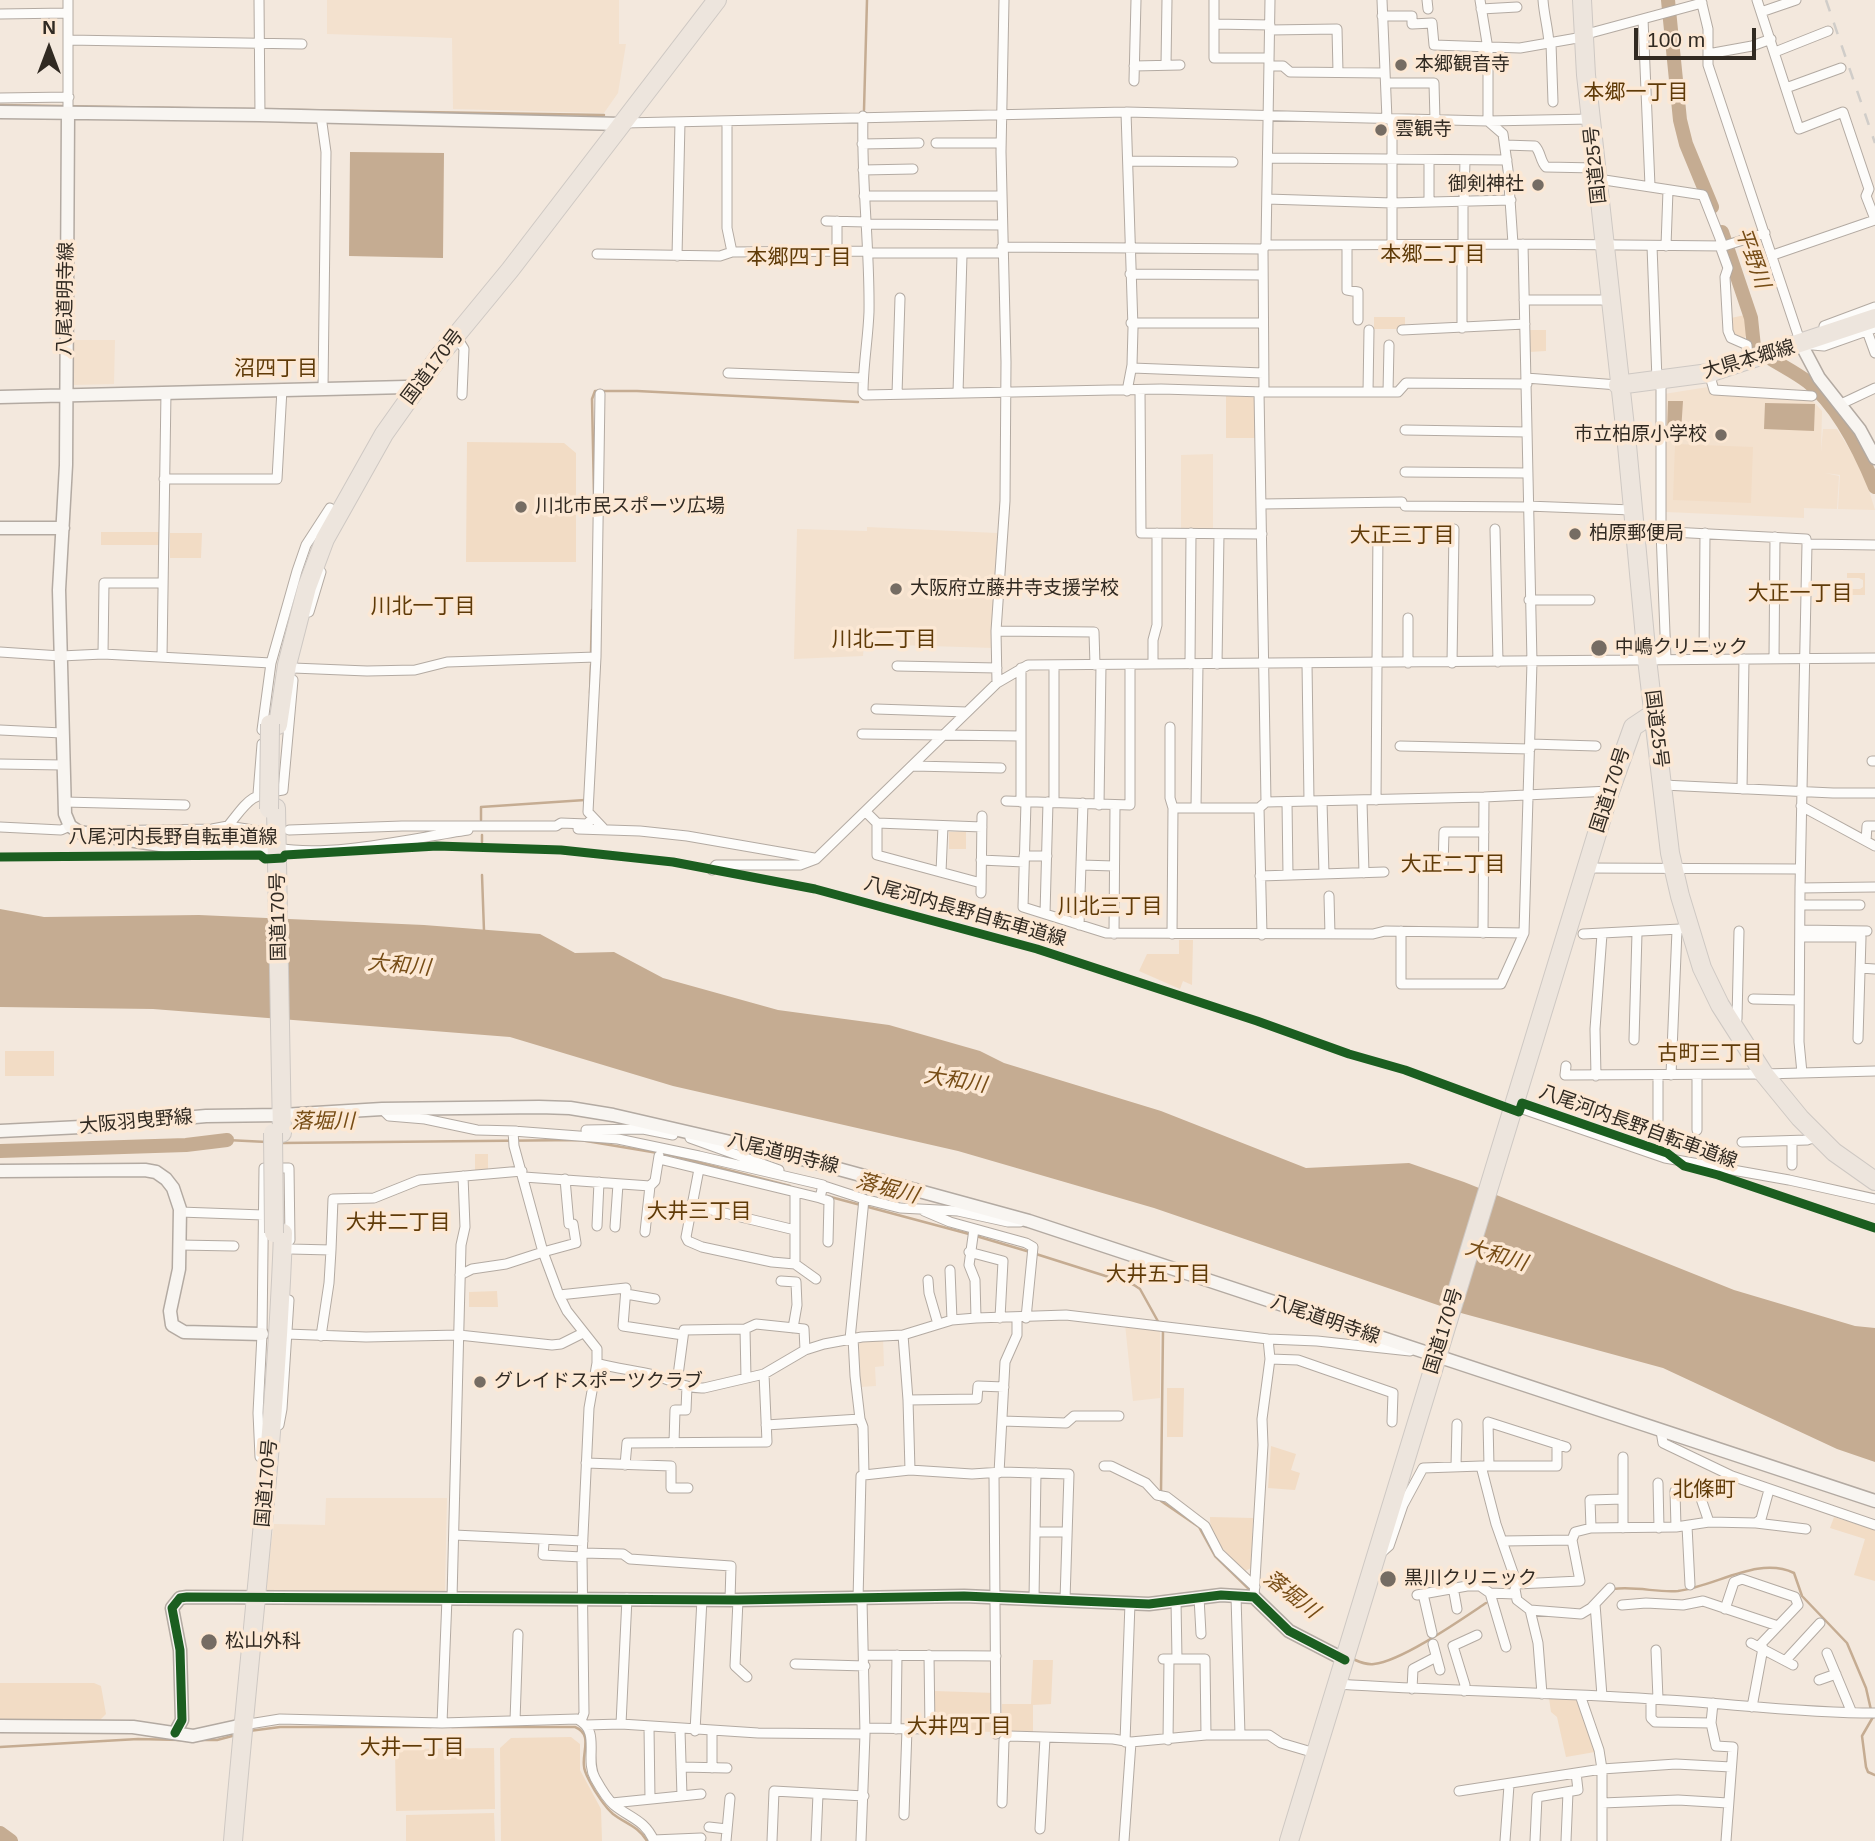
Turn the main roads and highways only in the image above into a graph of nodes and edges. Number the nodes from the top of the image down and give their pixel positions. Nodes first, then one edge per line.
1 (703, 0) edge
2 (717, 0) edge
3 (1582, 0) edge
4 (616, 123) junction
5 (1872, 326) edge
6 (1618, 385) junction
7 (410, 388) junction
8 (1654, 713) junction
9 (1875, 1181) edge
10 (282, 1238) junction
11 (252, 1597) junction
12 (239, 1727) junction
13 (224, 1841) edge
14 (233, 1841) edge
15 (1289, 1841) edge

1 - 4 highway, 国道170号
2 - 4 highway, 国道170号
3 - 6 highway, 国道25号
4 - 7 highway, 国道170号
4 - 7 highway, 国道170号
5 - 6 highway, 大県本郷線
6 - 8 highway, 国道25号
7 - 10 highway, 国道170号, bridge
8 - 9 highway, 国道25号
8 - 15 highway, 国道170号
10 - 11 highway, 国道170号
10 - 11 highway, 国道170号
11 - 12 highway, 国道170号
12 - 13 highway, 国道170号
12 - 14 highway, 国道170号

